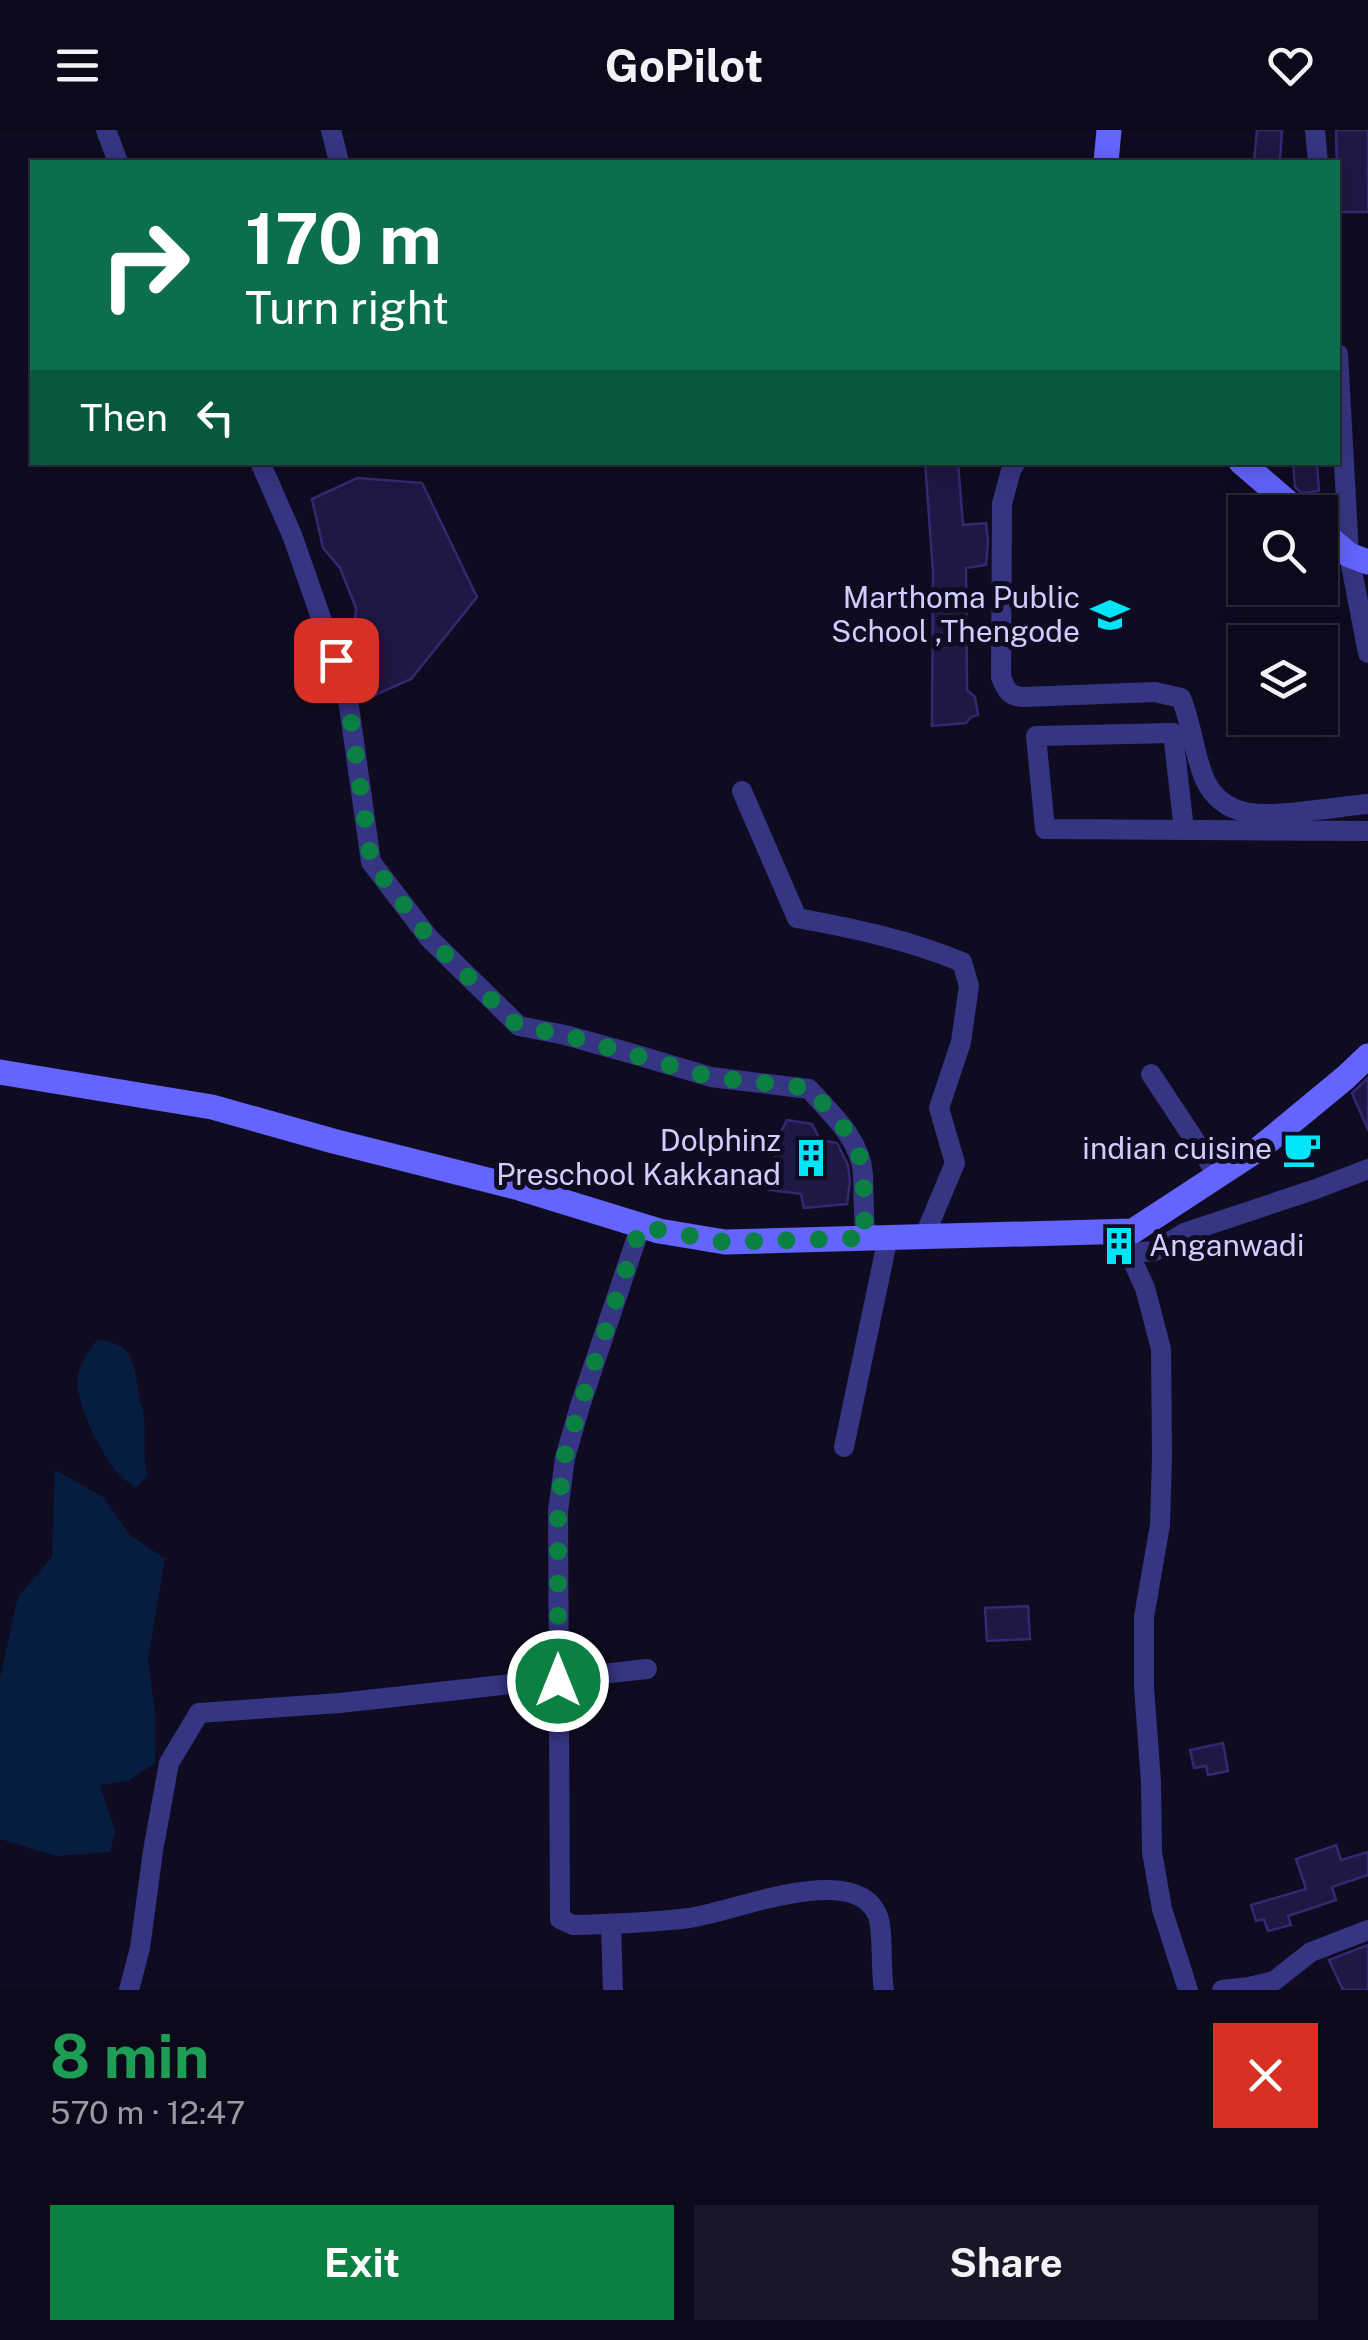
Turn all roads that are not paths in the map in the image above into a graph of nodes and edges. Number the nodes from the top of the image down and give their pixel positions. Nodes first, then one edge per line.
1 (106, 130) edge
2 (330, 130) edge
3 (1109, 130) edge
4 (1314, 130) edge
5 (117, 160) edge
6 (338, 160) edge
7 (1106, 160) edge
8 (1318, 160) edge
9 (1340, 374) edge
10 (261, 465) edge
11 (1014, 465) edge
12 (1244, 465) edge
13 (1279, 495) edge
14 (1338, 543) edge
15 (1359, 559) edge
16 (1368, 653) edge
17 (742, 792) dead end
18 (1368, 804) edge
19 (1184, 830) junction
20 (1368, 831) edge
21 (1368, 1056) edge
22 (0, 1072) edge
23 (1151, 1074) dead end
24 (1368, 1169) edge
25 (1218, 1174) junction
26 (641, 1225) junction
27 (924, 1237) junction
28 (876, 1238) junction
29 (1131, 1242) junction
30 (844, 1447) dead end
31 (647, 1669) dead end
32 (558, 1681) junction
33 (611, 1924) junction
34 (1368, 1930) edge
35 (129, 1990) edge
36 (613, 1990) edge
37 (884, 1990) edge
38 (1188, 1990) edge
39 (1222, 1990) edge
40 (1235, 1990) edge

1 - 5 street
2 - 6 street
3 - 7 main road
4 - 8 street
9 - 15 street
10 - 28 street
11 - 18 street
12 - 13 main road
14 - 15 main road
15 - 16 street
17 - 27 street
19 - 19 street
19 - 20 street
21 - 25 main road
22 - 26 main road
23 - 25 street
24 - 29 street
25 - 29 main road
26 - 28 main road
26 - 32 street
27 - 28 main road
27 - 29 main road
28 - 30 street
29 - 38 street
31 - 32 street
32 - 33 street
32 - 35 street
33 - 36 street
33 - 37 street
34 - 40 street
39 - 40 street

